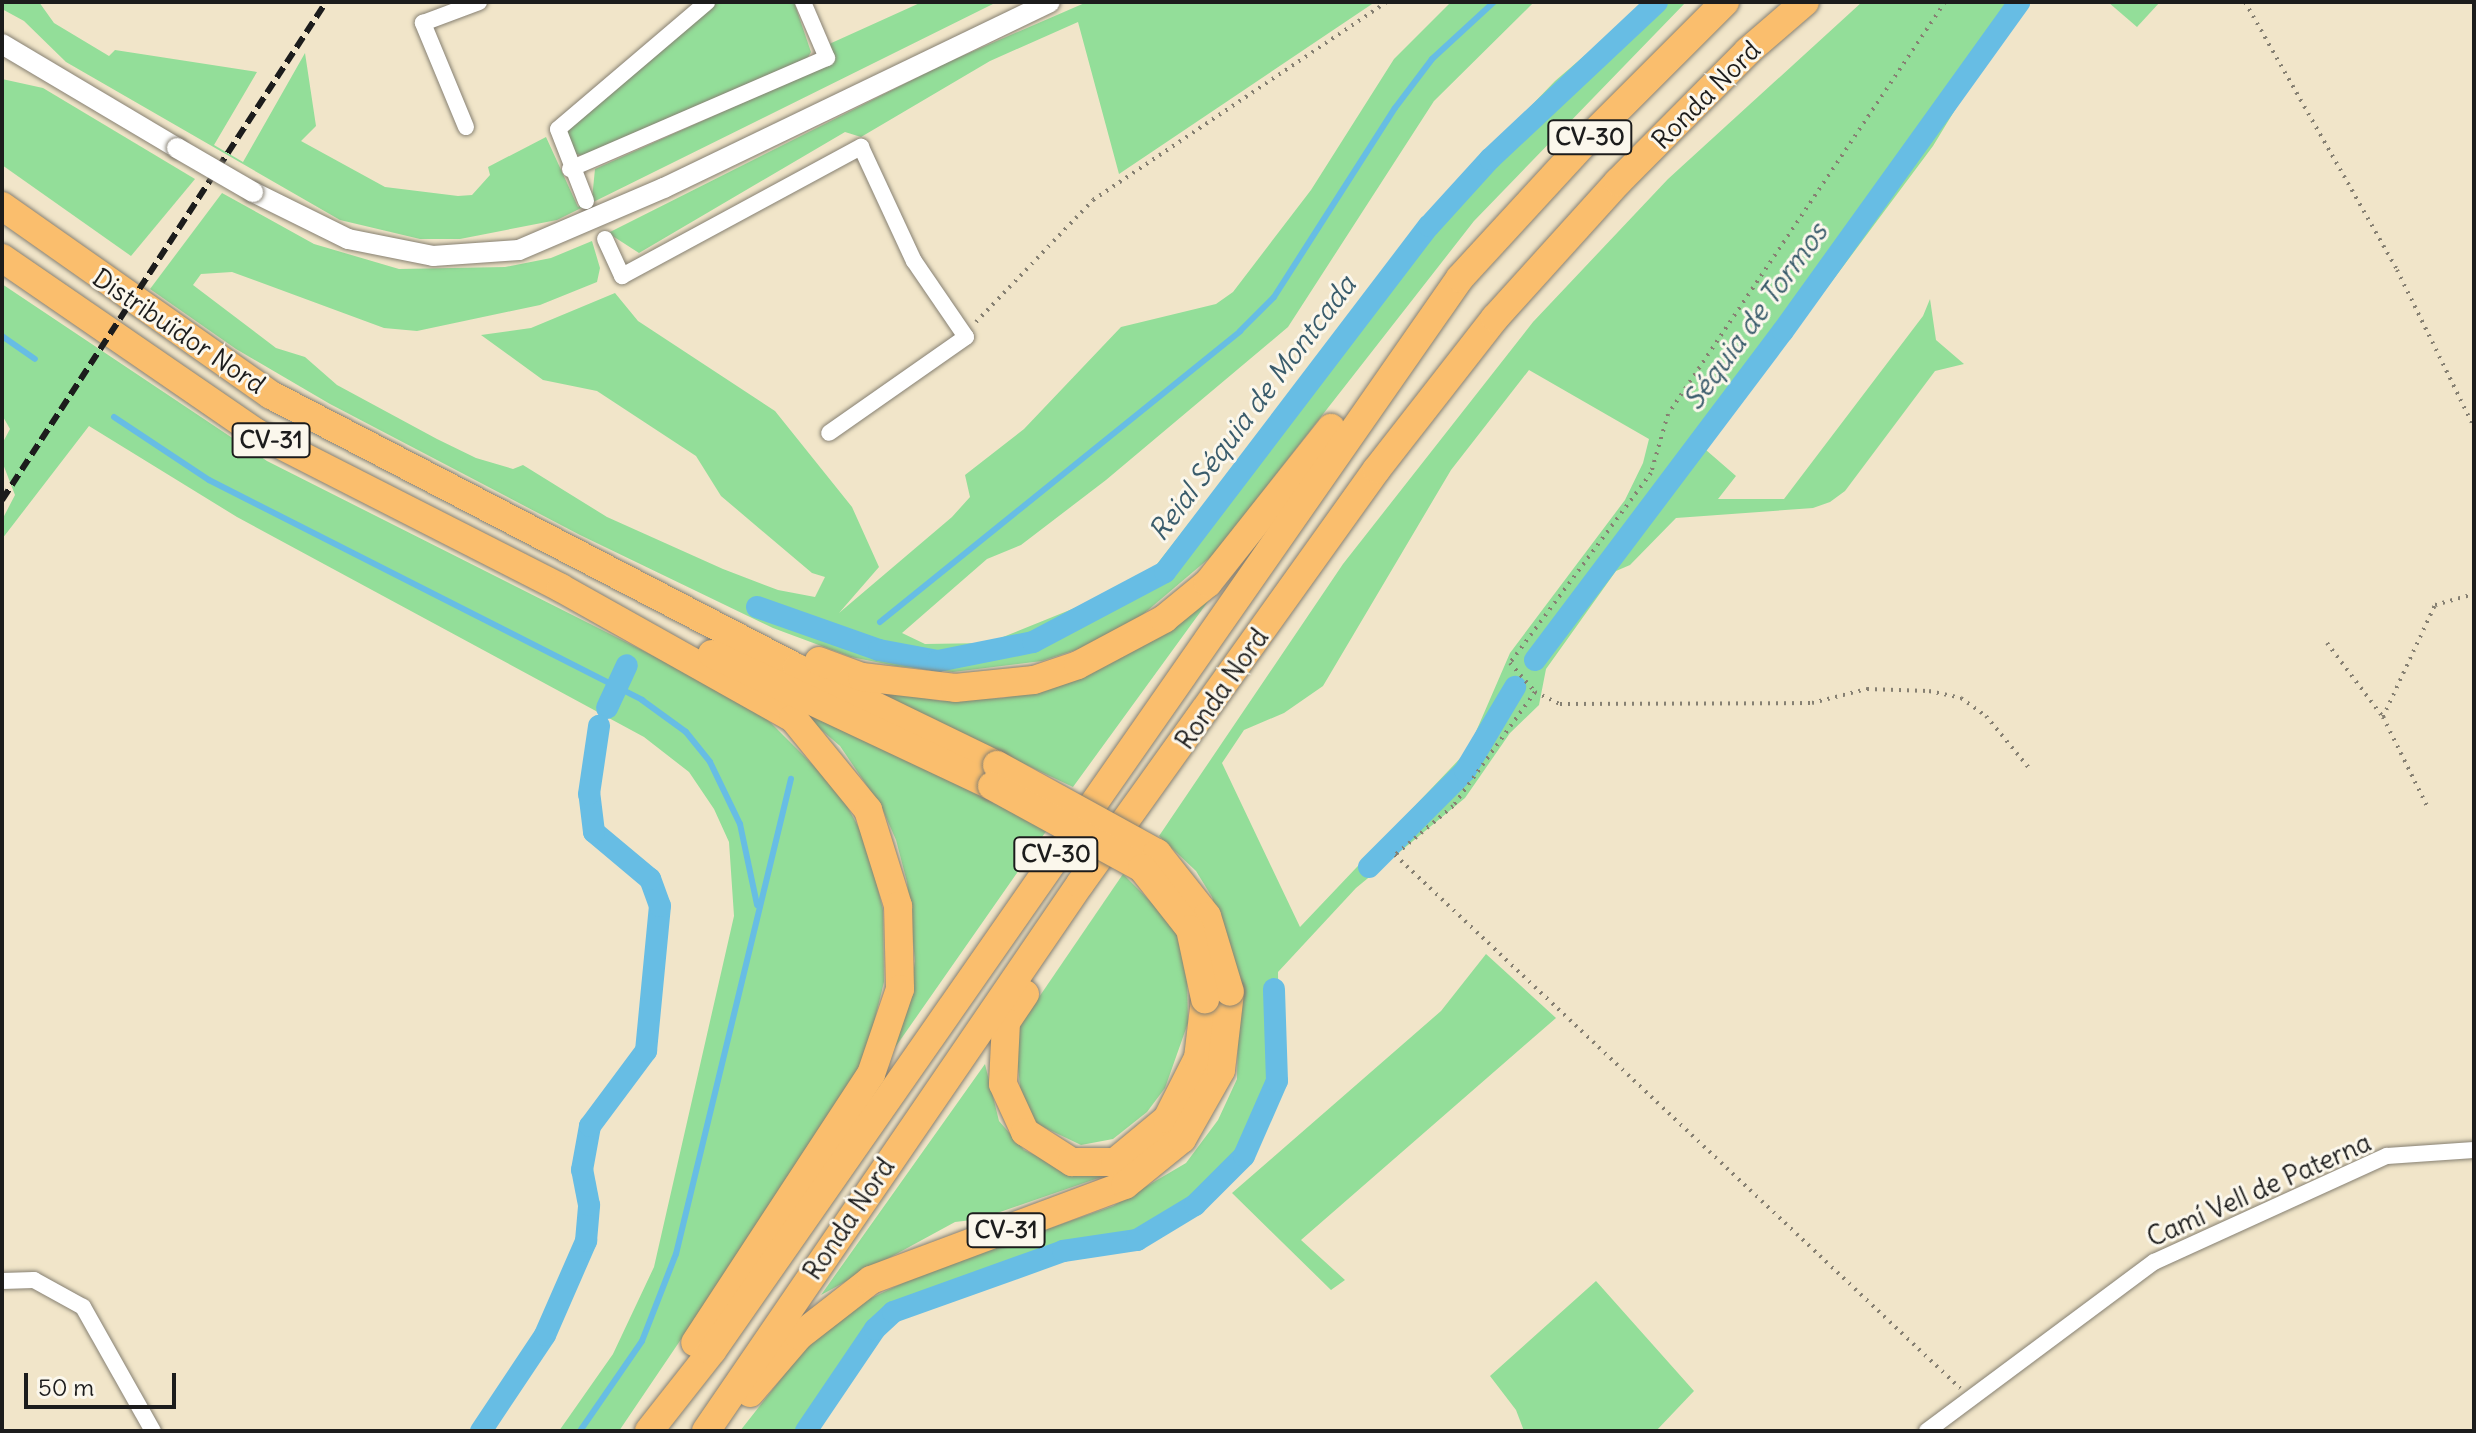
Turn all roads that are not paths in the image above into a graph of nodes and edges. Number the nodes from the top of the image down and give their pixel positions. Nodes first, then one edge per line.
1 (479, 2) edge
2 (707, 2) edge
3 (803, 2) edge
4 (1050, 2) edge
5 (1725, 2) edge
6 (1805, 2) edge
7 (2, 44) edge
8 (466, 127) dead end
9 (570, 169) junction
10 (586, 201) dead end
11 (2, 206) edge
12 (605, 239) dead end
13 (2, 258) edge
14 (1460, 278) junction
15 (829, 433) dead end
16 (576, 554) junction
17 (561, 588) junction
18 (994, 776) junction
19 (1150, 793) junction
20 (1218, 996) junction
21 (2474, 1150) edge
22 (2, 1281) edge
23 (649, 1430) edge
24 (153, 1431) edge
25 (706, 1431) edge
26 (720, 1431) edge
27 (1927, 1431) edge

1 - 8 street
2 - 9 street
3 - 9 street
4 - 7 street, bridge
5 - 14 highway, Ronda Nord / CV-30
6 - 19 highway, Ronda Nord / CV-30
9 - 10 street
11 - 16 highway, Distribuïdor Nord / CV-31
12 - 15 street
13 - 17 highway, Distribuïdor Nord / CV-31
14 - 16 highway
14 - 23 highway, Ronda Nord / CV-30
16 - 18 highway, CV-31
17 - 18 highway
17 - 23 highway
18 - 20 highway, bridge
19 - 20 highway
19 - 25 highway, Ronda Nord / CV-30
20 - 26 highway, CV-31
21 - 27 street, Camí Vell de Paterna
22 - 24 street

